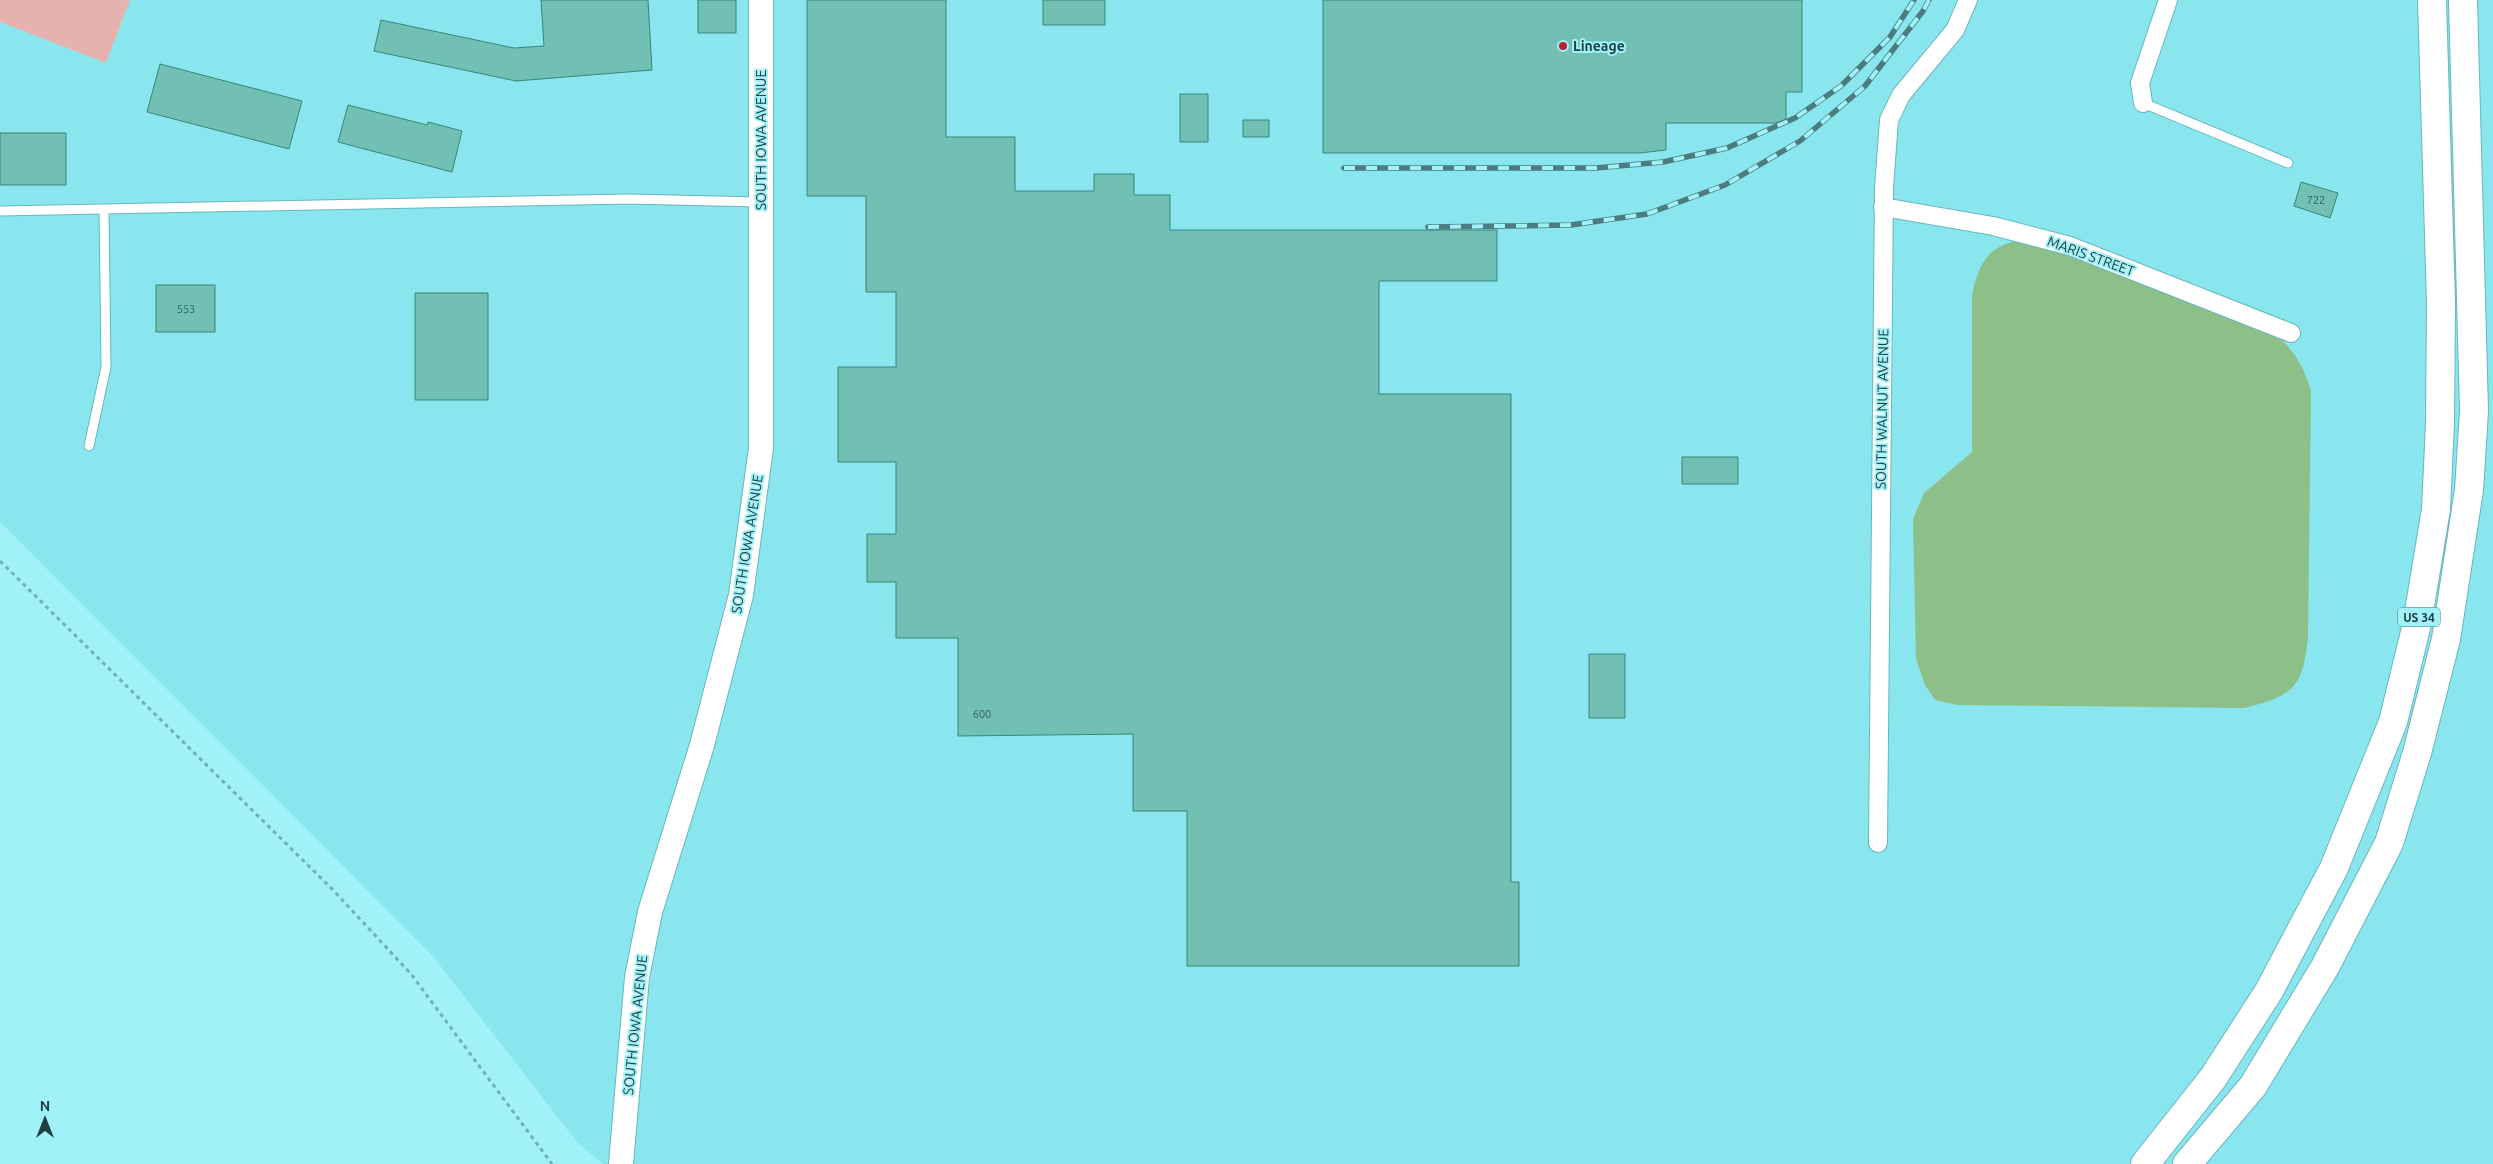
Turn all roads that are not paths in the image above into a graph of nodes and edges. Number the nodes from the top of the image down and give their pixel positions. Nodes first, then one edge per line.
1 (761, 0) edge
2 (1968, 0) edge
3 (2168, 0) edge
4 (2432, 0) edge
5 (2463, 0) edge
6 (2143, 103) joint
7 (2288, 162) dead end
8 (761, 202) junction
9 (1883, 207) junction
10 (104, 209) junction
11 (0, 211) edge
12 (2291, 333) dead end
13 (88, 446) dead end
14 (1878, 843) dead end
15 (621, 1164) edge
16 (2145, 1164) edge
17 (2187, 1164) edge

1 - 8 main road, SOUTH IOWA AVENUE
2 - 9 street, SOUTH WALNUT AVENUE
3 - 6 street
4 - 16 highway, US 34
5 - 17 highway, US 34
6 - 7 lane
8 - 10 lane
8 - 15 main road, SOUTH IOWA AVENUE
9 - 12 street, MARIS STREET
9 - 14 street, SOUTH WALNUT AVENUE
10 - 11 lane
10 - 13 lane

